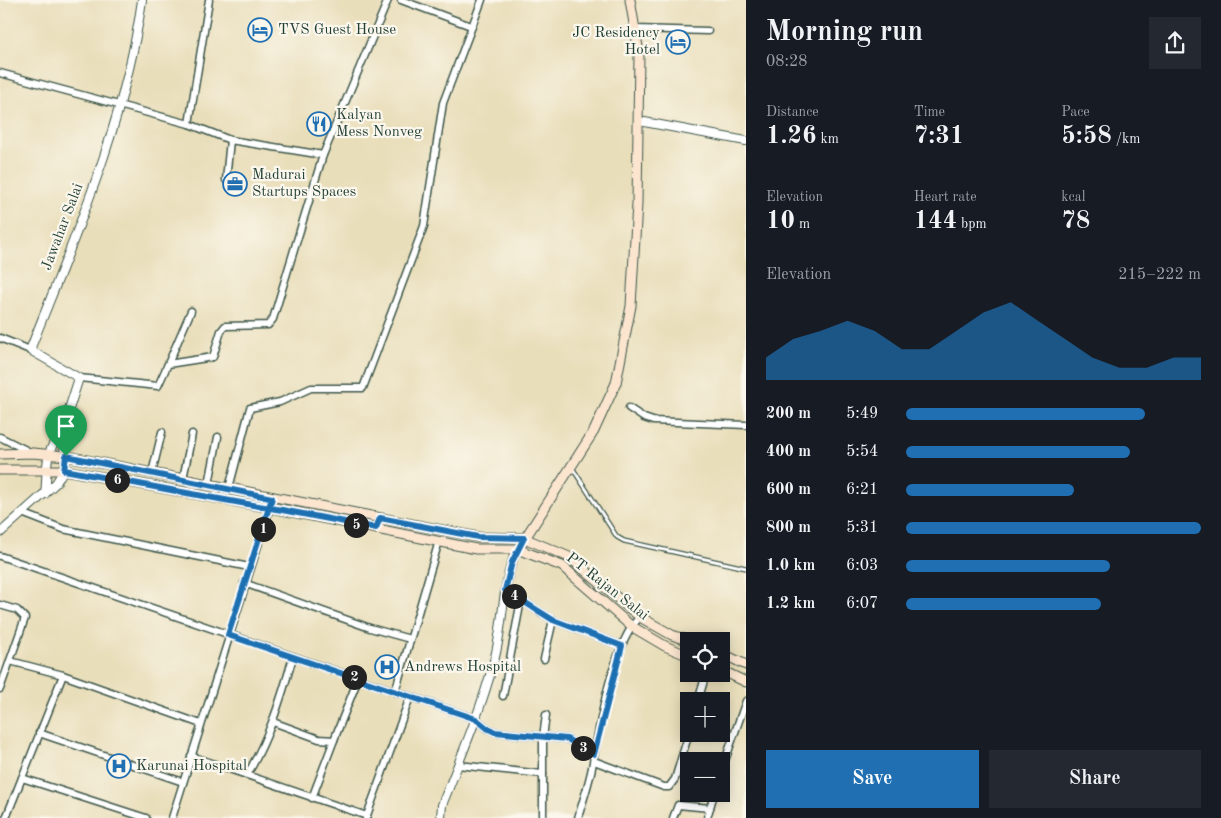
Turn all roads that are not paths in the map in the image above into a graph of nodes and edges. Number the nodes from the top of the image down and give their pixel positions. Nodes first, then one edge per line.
1 (142, 0) edge
2 (209, 0) edge
3 (388, 0) edge
4 (401, 0) edge
5 (482, 0) edge
6 (630, 0) edge
7 (471, 26) junction
8 (635, 29) junction
9 (708, 32) dead end
10 (0, 73) edge
11 (121, 105) junction
12 (639, 121) junction
13 (189, 124) junction
14 (230, 140) junction
15 (746, 141) edge
16 (323, 154) junction
17 (226, 180) dead end
18 (191, 311) dead end
19 (0, 338) edge
20 (30, 350) junction
21 (168, 364) junction
22 (79, 378) junction
23 (629, 408) dead end
24 (746, 425) edge
25 (162, 432) dead end
26 (61, 434) junction
27 (192, 434) dead end
28 (0, 437) edge
29 (218, 437) dead end
30 (33, 453) junction
31 (0, 454) edge
32 (47, 454) junction
33 (66, 456) junction
34 (571, 465) junction
35 (0, 470) edge
36 (45, 470) junction
37 (64, 470) junction
38 (152, 473) junction
39 (183, 479) junction
40 (209, 484) junction
41 (229, 488) junction
42 (45, 494) junction
43 (272, 498) junction
44 (270, 508) junction
45 (22, 513) junction
46 (380, 518) junction
47 (376, 528) junction
48 (0, 533) edge
49 (524, 538) junction
50 (439, 541) junction
51 (517, 549) junction
52 (0, 556) edge
53 (249, 567) junction
54 (746, 568) edge
55 (244, 583) junction
56 (505, 590) junction
57 (521, 600) junction
58 (0, 605) edge
59 (640, 617) junction
60 (553, 620) junction
61 (631, 626) junction
62 (228, 635) junction
63 (680, 638) edge
64 (410, 639) junction
65 (622, 646) junction
66 (680, 652) edge
67 (293, 657) junction
68 (730, 657) edge
69 (544, 659) dead end
70 (10, 661) junction
71 (746, 665) edge
72 (63, 674) junction
73 (730, 674) edge
74 (358, 679) junction
75 (746, 682) edge
76 (0, 689) edge
77 (395, 692) junction
78 (503, 696) dead end
79 (410, 697) junction
80 (746, 701) edge
81 (546, 715) dead end
82 (476, 719) junction
83 (273, 722) junction
84 (201, 724) junction
85 (40, 733) junction
86 (543, 737) junction
87 (334, 740) junction
88 (686, 742) edge
89 (728, 752) edge
90 (191, 756) junction
91 (594, 758) junction
92 (458, 766) junction
93 (543, 774) junction
94 (247, 776) junction
95 (22, 778) junction
96 (183, 782) junction
97 (312, 798) junction
98 (712, 802) edge
99 (710, 808) junction
100 (366, 817) edge
101 (6, 818) edge
102 (146, 818) edge
103 (172, 818) edge
104 (441, 818) edge
105 (543, 818) edge
106 (578, 818) edge
107 (673, 818) edge
108 (707, 818) edge

1 - 11 street, Jawahar Salai
2 - 13 street
3 - 16 street
4 - 7 street
5 - 7 street
6 - 8 main road
7 - 41 street
8 - 9 street
8 - 12 main road
10 - 11 street
11 - 13 street
11 - 20 street, Jawahar Salai
12 - 15 street
12 - 34 main road
13 - 14 street
14 - 16 street
14 - 17 street
16 - 21 street
18 - 21 street
19 - 20 street
20 - 22 street
21 - 22 street
22 - 26 street
23 - 24 street
25 - 38 street
26 - 32 street
26 - 33 street
27 - 39 street
28 - 30 street
29 - 40 street
30 - 31 main road, PT Rajan Salai
30 - 32 main road, PT Rajan Salai
32 - 33 main road, PT Rajan Salai
32 - 36 street
33 - 37 street
33 - 38 main road, PT Rajan Salai
34 - 49 main road
34 - 54 lane
35 - 36 main road, PT Rajan Salai
36 - 37 main road, PT Rajan Salai
36 - 42 street
37 - 42 street
37 - 44 main road, PT Rajan Salai
38 - 39 main road, PT Rajan Salai
39 - 40 main road, PT Rajan Salai
40 - 41 main road, PT Rajan Salai
41 - 43 main road, PT Rajan Salai
42 - 45 street
43 - 44 street
43 - 46 main road, PT Rajan Salai
44 - 47 main road, PT Rajan Salai
44 - 53 street
45 - 48 street
45 - 53 street
46 - 47 main road
46 - 49 main road, PT Rajan Salai
47 - 50 main road, PT Rajan Salai
49 - 51 main road
49 - 59 main road, PT Rajan Salai
50 - 51 main road, PT Rajan Salai
50 - 64 street
51 - 56 street
51 - 61 main road, PT Rajan Salai
52 - 62 street
53 - 55 street
55 - 62 street
55 - 64 street
56 - 57 street
56 - 82 street
57 - 60 street
57 - 78 street
58 - 70 street
59 - 61 street
59 - 63 main road, PT Rajan Salai
60 - 65 street
60 - 69 street
61 - 65 street
61 - 66 main road, PT Rajan Salai
62 - 67 street
62 - 84 street
64 - 77 street
65 - 91 street
67 - 74 street
67 - 83 street
68 - 71 main road
70 - 72 street
70 - 76 street
72 - 84 street
72 - 85 street
73 - 75 main road
74 - 77 street
74 - 87 street
77 - 79 street
79 - 82 street
79 - 100 street
80 - 89 street
81 - 86 street
82 - 86 street
82 - 92 street
83 - 87 street
83 - 94 street
84 - 90 street
85 - 95 street
85 - 96 street
86 - 91 street
86 - 93 street
87 - 97 street
88 - 91 street
90 - 94 street
90 - 96 street
91 - 106 street
92 - 93 street
92 - 104 street
93 - 105 street
94 - 97 street
95 - 101 street
95 - 102 street
96 - 103 street
97 - 100 street
98 - 99 street
99 - 107 street
99 - 108 street

